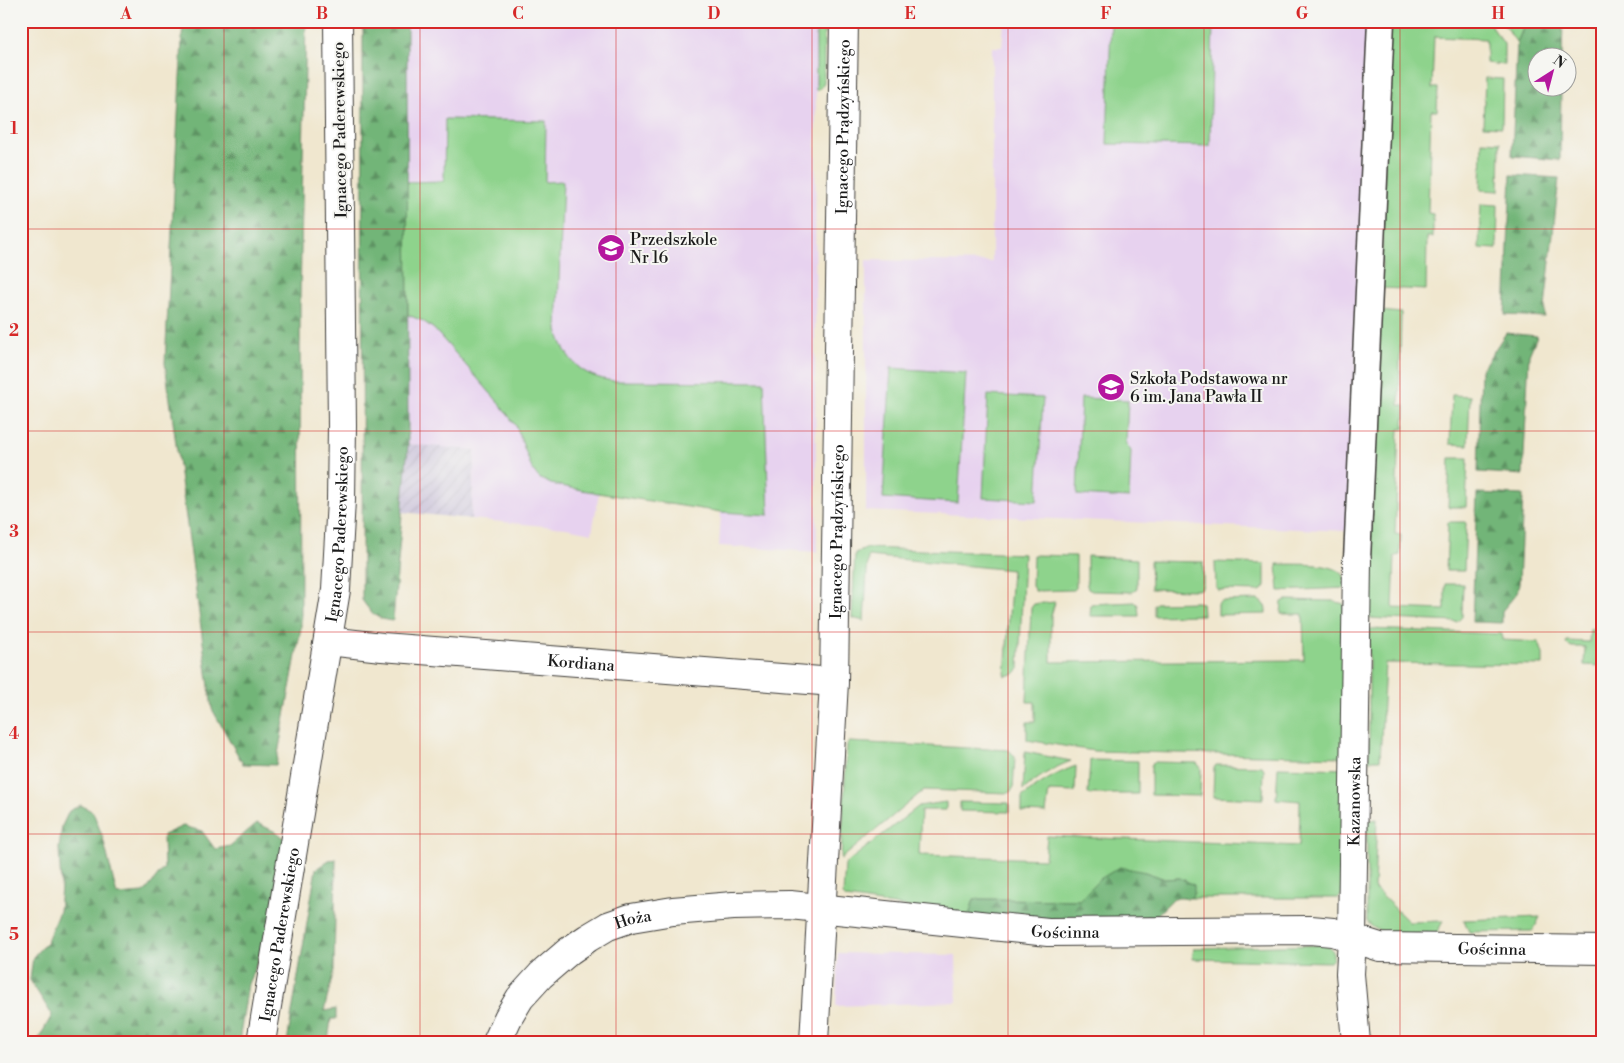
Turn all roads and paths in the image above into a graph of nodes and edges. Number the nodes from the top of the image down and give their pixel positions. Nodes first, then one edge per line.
1 (338, 21) edge
2 (844, 21) edge
3 (1381, 21) edge
4 (1356, 560) joint
5 (328, 641) junction
6 (834, 682) junction
7 (821, 908) junction
8 (1352, 940) junction
9 (1603, 950) edge
10 (261, 1042) edge
11 (497, 1042) edge
12 (814, 1042) edge
13 (1356, 1042) edge

1 - 5 street, Ignacego Paderewskiego
2 - 6 street, Ignacego Prądzyńskiego
3 - 4 street
4 - 8 street, Kazanowska
5 - 6 street, Kordiana
5 - 10 street, Ignacego Paderewskiego
6 - 7 street, Ignacego Prądzyńskiego
7 - 8 street, Gościnna
7 - 11 street, Hoża
7 - 12 street, Ignacego Prądzyńskiego
8 - 9 street, Gościnna
8 - 13 street, Kazanowska

